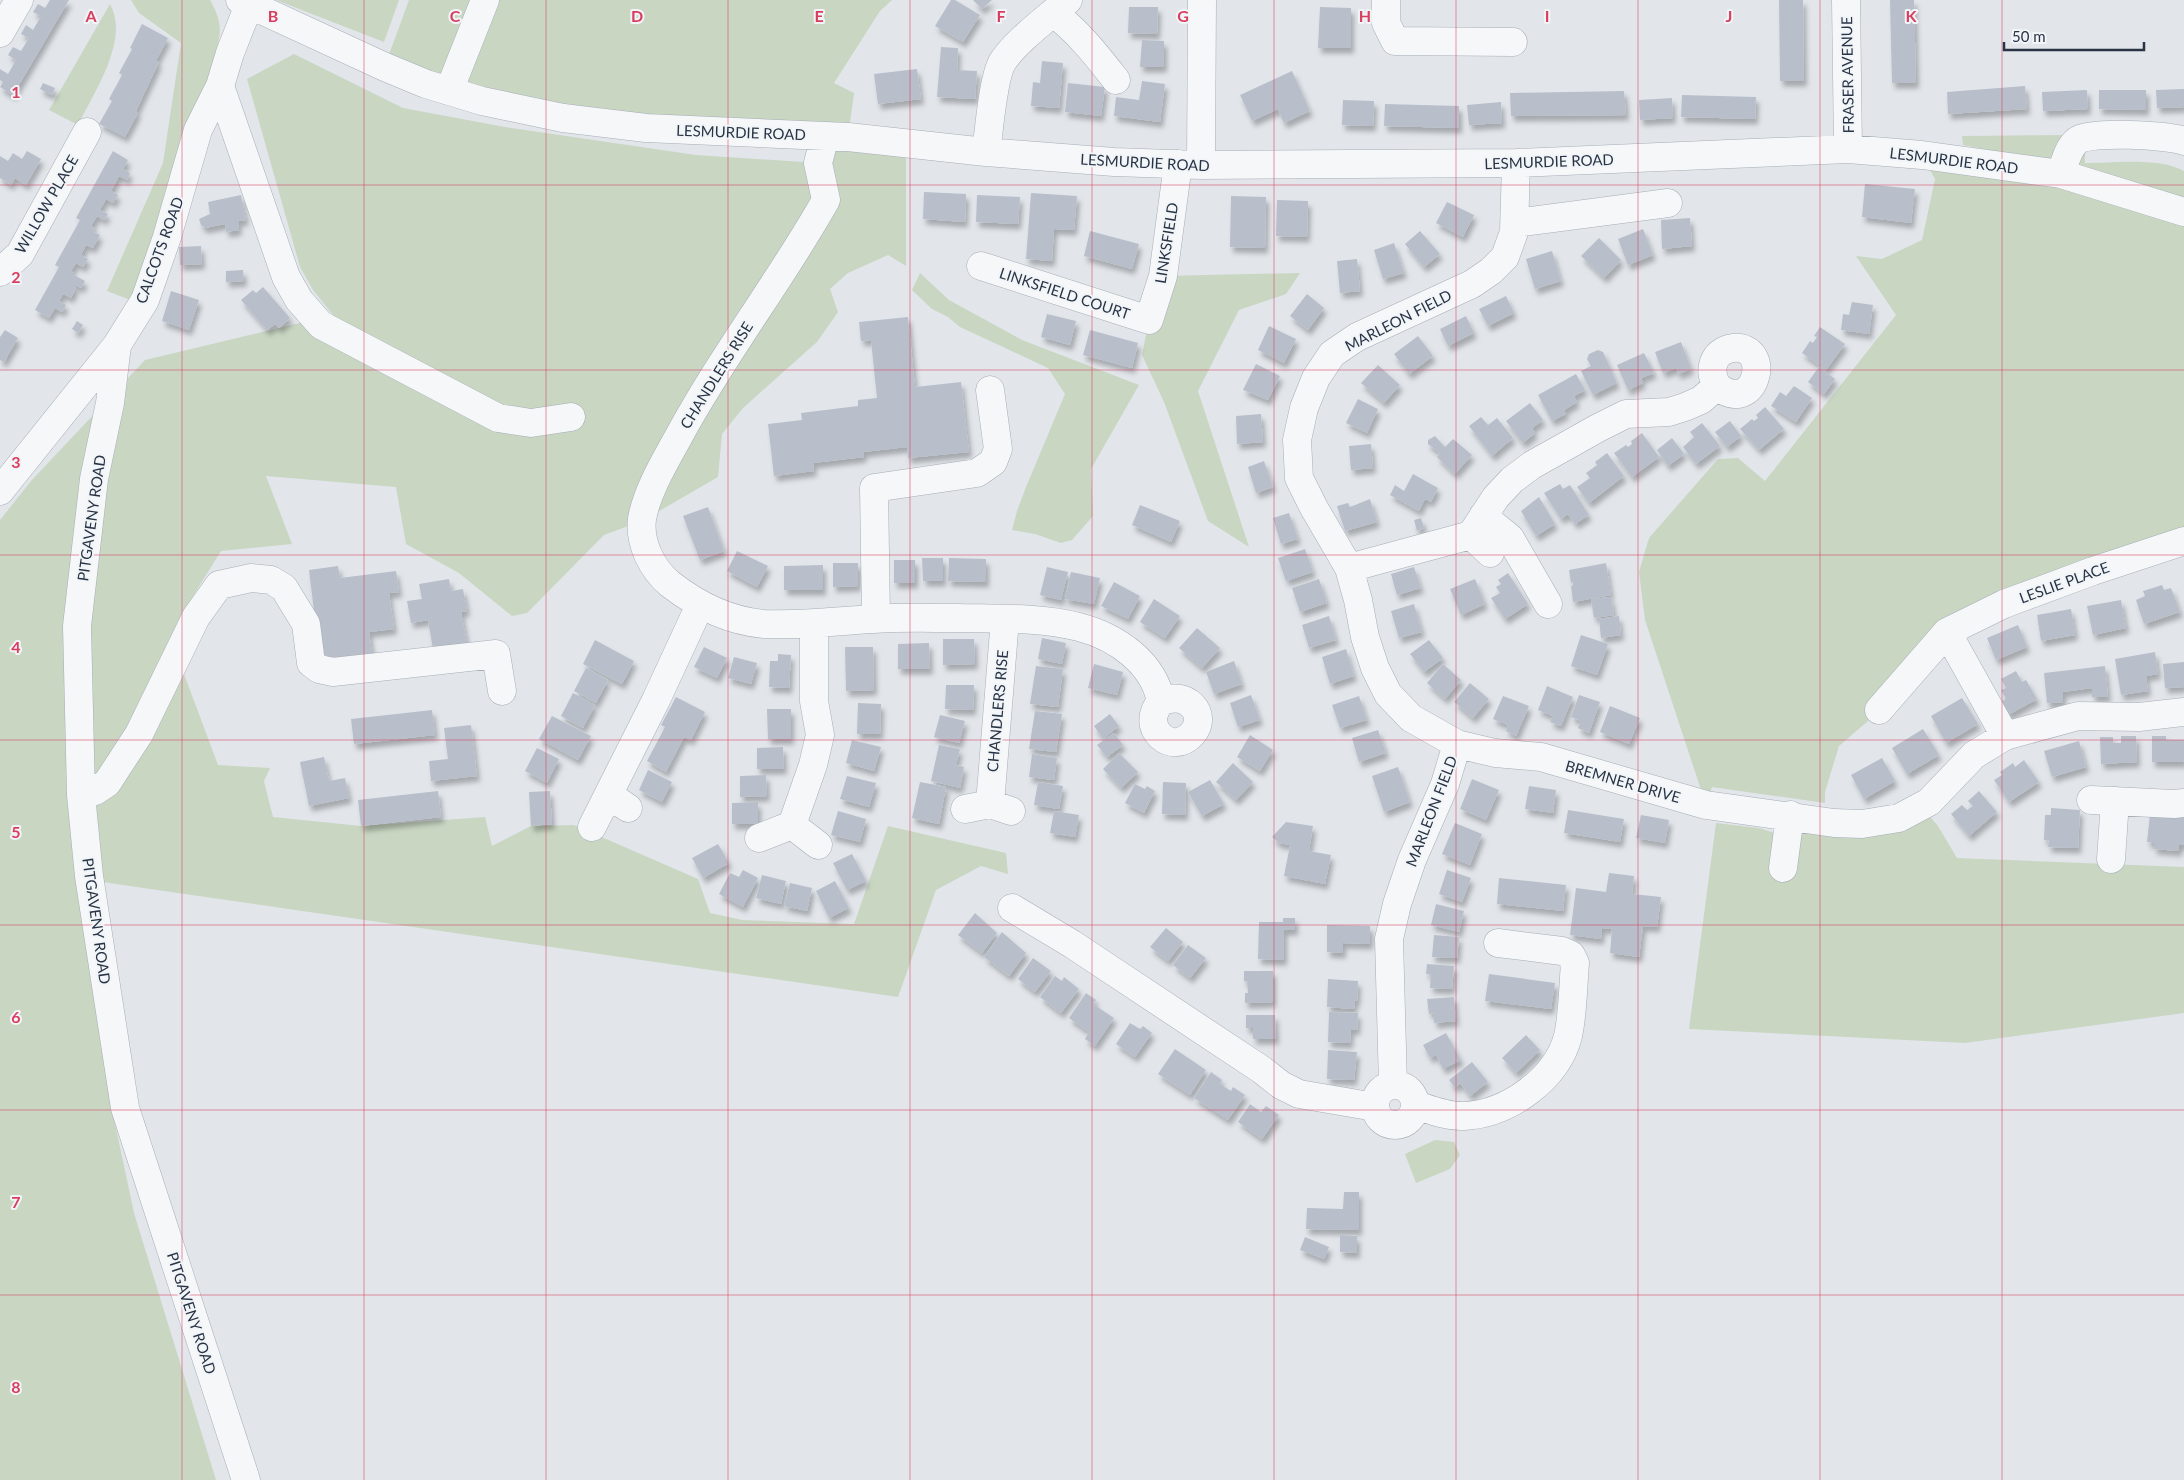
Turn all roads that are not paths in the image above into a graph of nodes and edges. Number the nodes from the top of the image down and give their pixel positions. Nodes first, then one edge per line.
1 (18, 0) edge
2 (485, 0) edge
3 (1202, 0) edge
4 (1386, 0) edge
5 (1846, 0) edge
6 (244, 3) edge
7 (1061, 7) edge
8 (0, 33) edge
9 (1513, 42) dead end
10 (1116, 80) dead end
11 (220, 86) junction
12 (449, 91) junction
13 (87, 132) dead end
14 (825, 136) junction
15 (2184, 141) edge
16 (1848, 149) junction
17 (986, 152) junction
18 (1516, 163) junction
19 (1190, 165) junction
20 (2061, 174) junction
21 (1668, 202) dead end
22 (2184, 212) edge
23 (1515, 223) junction
24 (982, 266) dead end
25 (0, 272) edge
26 (1149, 320) joint
27 (117, 345) junction
28 (1717, 386) dead end
29 (990, 390) dead end
30 (571, 417) dead end
31 (0, 491) edge
32 (1481, 534) junction
33 (2184, 541) edge
34 (1349, 568) junction
35 (1548, 604) dead end
36 (700, 605) junction
37 (876, 618) junction
38 (1005, 619) junction
39 (814, 624) junction
40 (1947, 632) junction
41 (502, 691) dead end
42 (1161, 702) dead end
43 (1879, 710) dead end
44 (2184, 712) edge
45 (2005, 736) junction
46 (1457, 744) junction
47 (82, 794) junction
48 (2184, 803) edge
49 (989, 808) dead end
50 (1790, 815) junction
51 (792, 825) junction
52 (592, 827) dead end
53 (759, 838) dead end
54 (818, 845) dead end
55 (2111, 859) dead end
56 (1783, 868) dead end
57 (1012, 908) dead end
58 (1498, 944) dead end
59 (1393, 1085) junction
60 (1416, 1105) junction
61 (1374, 1107) junction
62 (246, 1480) edge

1 - 8 street
2 - 12 street
3 - 19 street, LINKSFIELD
4 - 9 street
5 - 16 street, FRASER AVENUE
6 - 11 street, CALCOTS ROAD
6 - 12 street, LESMURDIE ROAD
7 - 10 street
7 - 17 street
11 - 27 street, CALCOTS ROAD
11 - 30 street
12 - 14 street, LESMURDIE ROAD
13 - 25 street, WILLOW PLACE
14 - 17 street, LESMURDIE ROAD
14 - 36 street, CHANDLERS RISE
15 - 20 street
16 - 18 street, LESMURDIE ROAD
16 - 20 street, LESMURDIE ROAD
17 - 19 street, LESMURDIE ROAD
18 - 19 street, LESMURDIE ROAD
18 - 23 street, MARLEON FIELD
19 - 26 street, LINKSFIELD
20 - 22 street, LESMURDIE ROAD
21 - 23 street
23 - 34 street, MARLEON FIELD
24 - 26 street, LINKSFIELD COURT
27 - 31 street, CALCOTS ROAD
27 - 47 street, PITGAVENY ROAD
28 - 32 street
29 - 37 street
32 - 34 street
32 - 35 street
33 - 40 street, LESLIE PLACE
34 - 46 street, MARLEON FIELD
36 - 39 street, CHANDLERS RISE
36 - 52 street
37 - 38 street, CHANDLERS RISE
37 - 39 street, CHANDLERS RISE
38 - 42 street, CHANDLERS RISE
38 - 49 street, CHANDLERS RISE
39 - 51 street
40 - 43 street, LESLIE PLACE
40 - 45 street
41 - 47 street
44 - 45 street, BREMNER DRIVE
45 - 50 street, BREMNER DRIVE
46 - 50 street, BREMNER DRIVE
46 - 59 street, MARLEON FIELD
47 - 62 street, PITGAVENY ROAD
48 - 55 street
50 - 56 street
51 - 53 street
51 - 54 street
57 - 61 street
58 - 60 street
59 - 60 street
59 - 61 street
60 - 61 street

